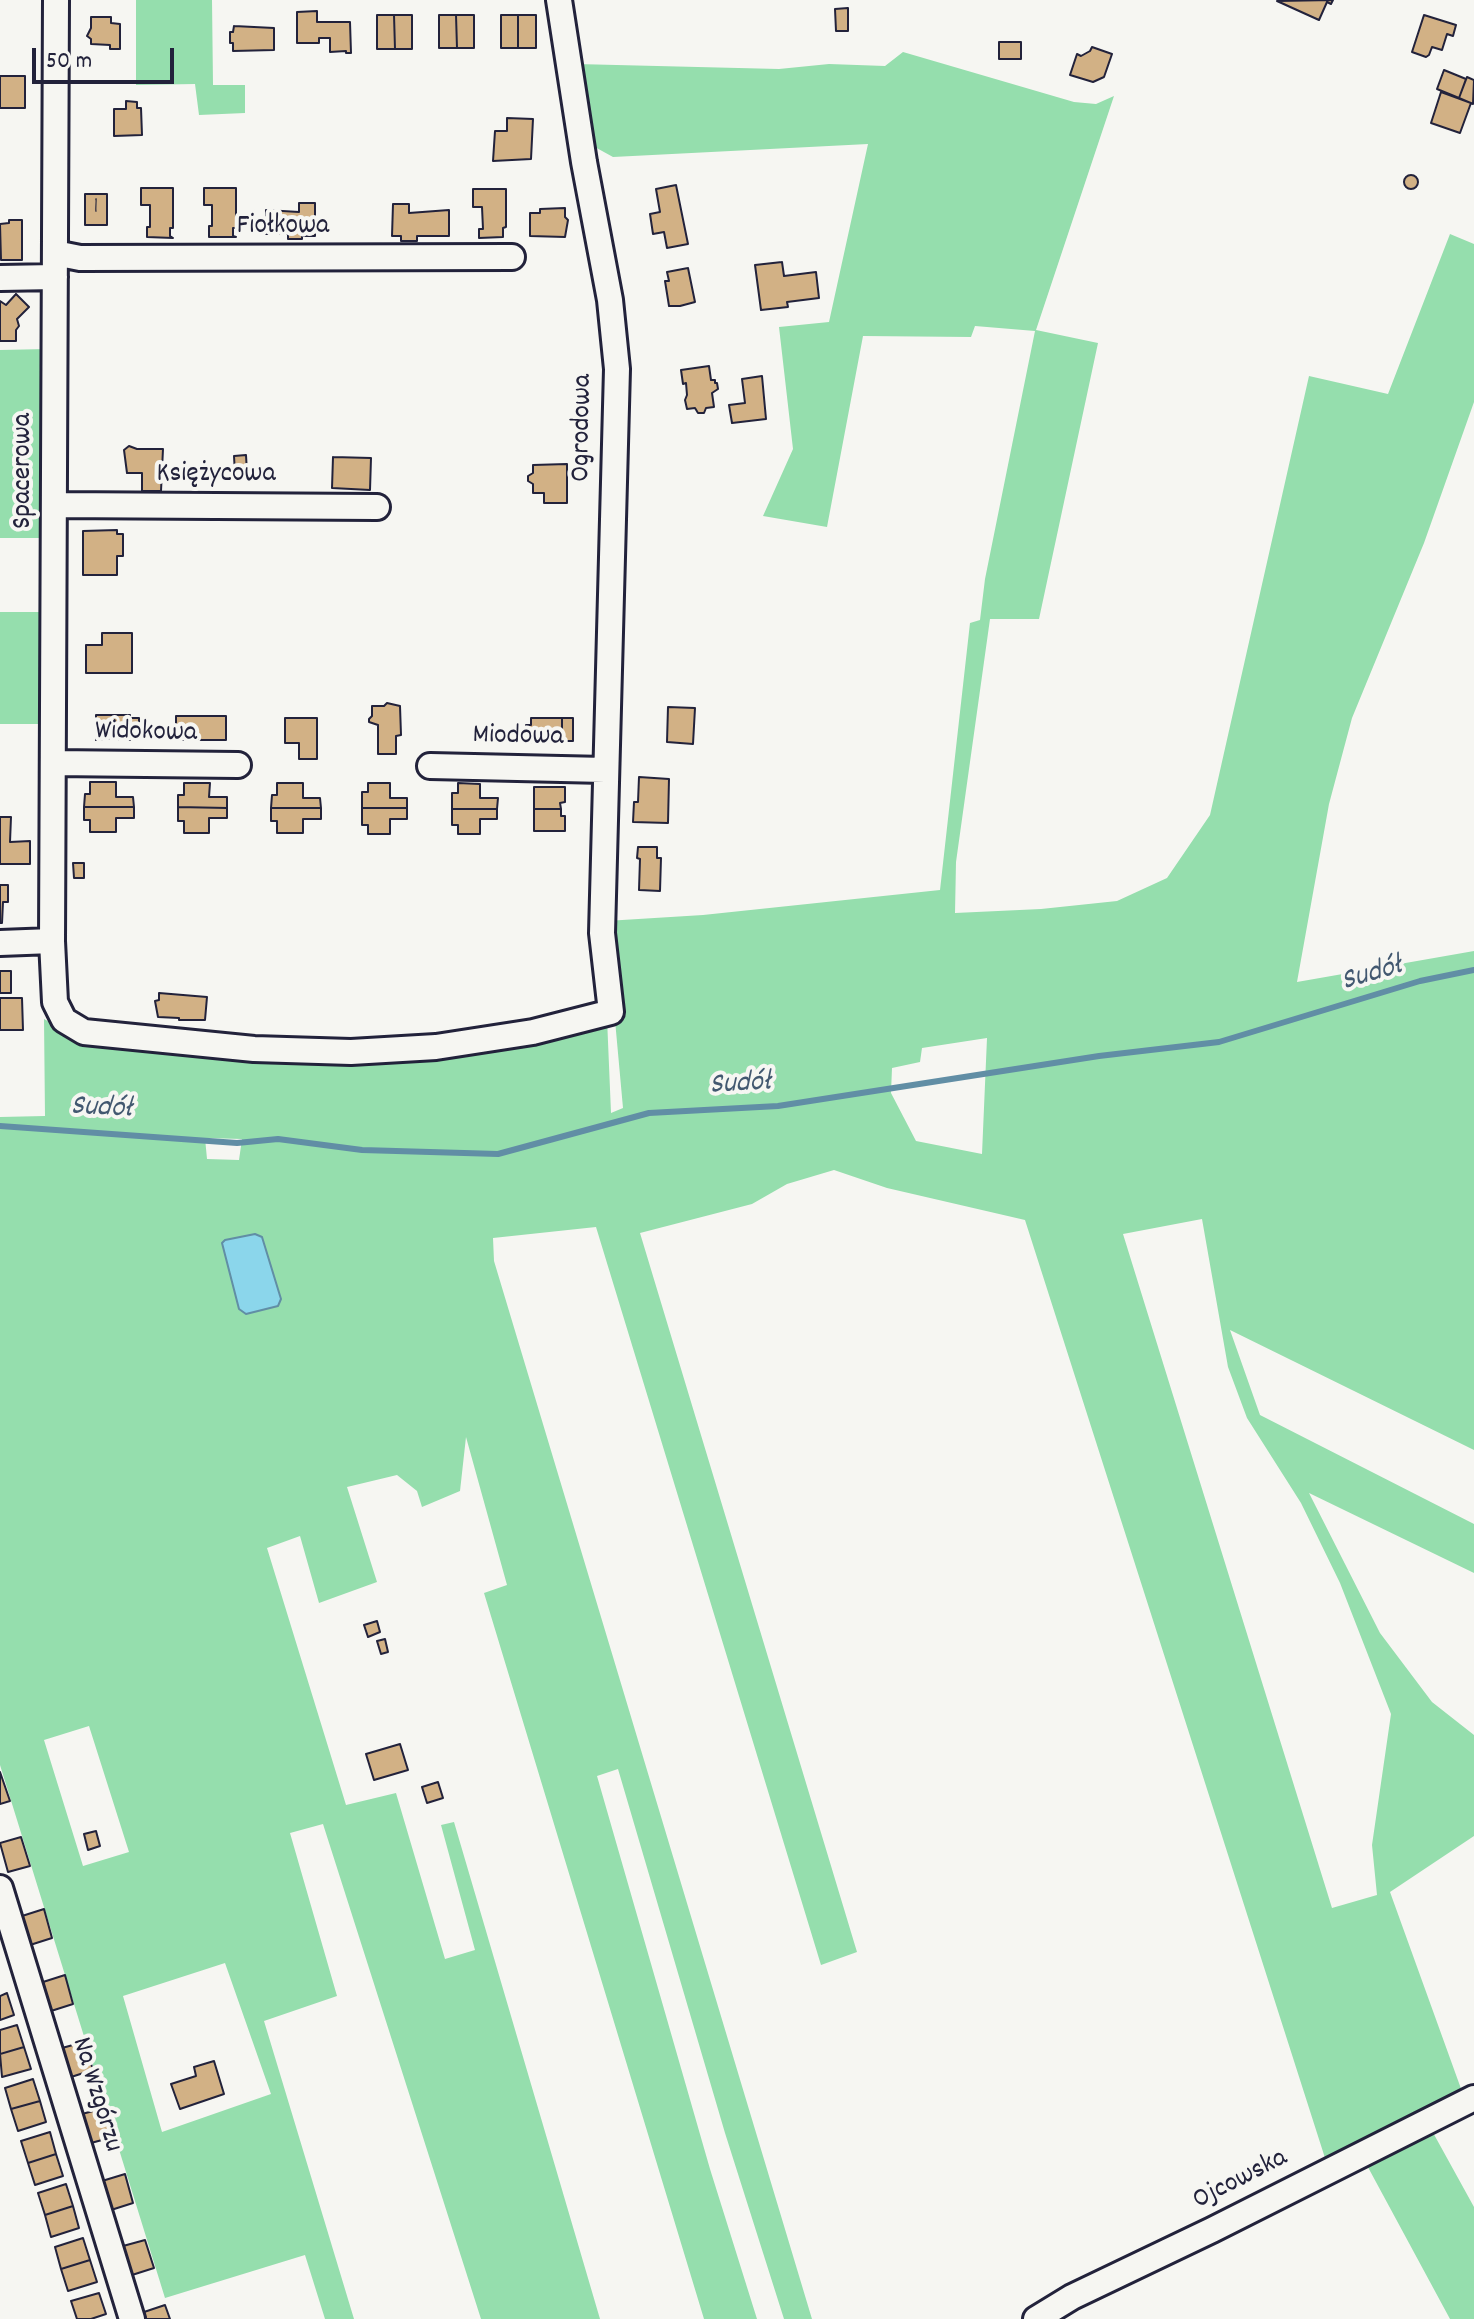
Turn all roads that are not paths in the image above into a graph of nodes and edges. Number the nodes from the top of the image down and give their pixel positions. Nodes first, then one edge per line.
1 (56, 0) edge
2 (559, 0) edge
3 (512, 257) dead end
4 (55, 265) junction
5 (0, 278) edge
6 (55, 505) junction
7 (377, 507) dead end
8 (54, 763) junction
9 (238, 765) dead end
10 (430, 766) dead end
11 (605, 770) junction
12 (603, 862) joint
13 (52, 941) junction
14 (0, 943) edge
15 (0, 1888) edge
16 (1474, 2098) edge
17 (132, 2319) edge
18 (1036, 2319) edge

1 - 4 street, Spacerowa
2 - 11 street, Ogrodowa
3 - 4 street, Fiołkowa
4 - 5 street, Fiołkowa
4 - 6 street, Spacerowa
6 - 7 street, Księżycowa
6 - 8 street, Spacerowa
8 - 9 street, Widokowa
8 - 13 street, Spacerowa
10 - 11 street, Miodowa
11 - 12 street, Ogrodowa
12 - 13 street, Spacerowa
13 - 14 street
15 - 17 street, Na Wzgórzu
16 - 18 street, Ojcowska

